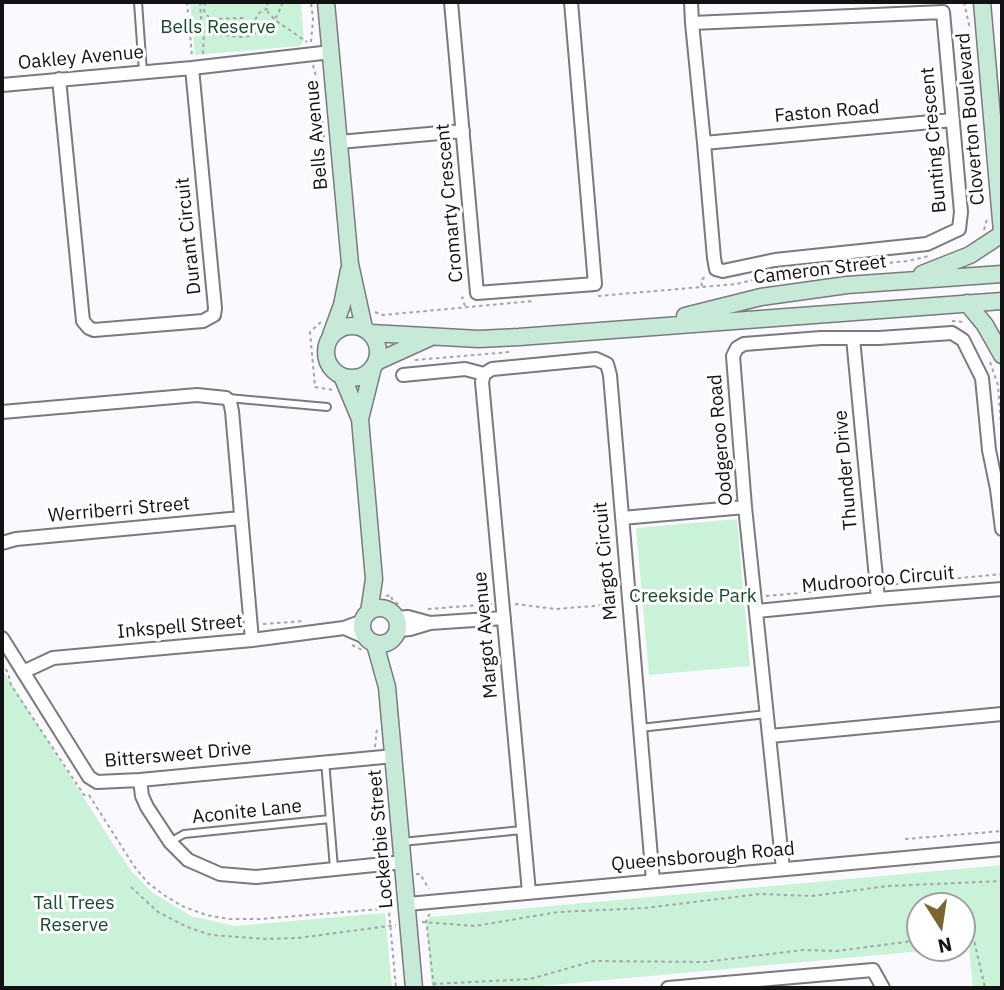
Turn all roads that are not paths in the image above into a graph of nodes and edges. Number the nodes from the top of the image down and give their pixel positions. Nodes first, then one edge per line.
1 (138, 2) edge
2 (326, 2) edge
3 (451, 2) edge
4 (571, 2) edge
5 (691, 2) edge
6 (982, 2) edge
7 (692, 23) junction
8 (331, 52) junction
9 (192, 62) junction
10 (143, 72) junction
11 (59, 79) junction
12 (2, 85) edge
13 (953, 120) junction
14 (463, 131) junction
15 (339, 142) junction
16 (704, 143) junction
17 (1002, 233) edge
18 (350, 264) junction
19 (1002, 274) edge
20 (903, 281) junction
21 (1002, 301) edge
22 (967, 303) junction
23 (646, 326) junction
24 (367, 330) junction
25 (331, 335) junction
26 (434, 336) junction
27 (853, 338) junction
28 (1002, 355) edge
29 (375, 364) junction
30 (484, 374) junction
31 (403, 375) dead end
32 (342, 376) junction
33 (226, 398) junction
34 (327, 407) dead end
35 (2, 412) edge
36 (360, 419) junction
37 (746, 507) junction
38 (241, 518) junction
39 (622, 518) junction
40 (1002, 529) edge
41 (2, 543) edge
42 (374, 579) junction
43 (1002, 589) edge
44 (877, 592) junction
45 (757, 611) junction
46 (366, 616) junction
47 (394, 617) junction
48 (504, 618) junction
49 (346, 628) junction
50 (2, 638) edge
51 (252, 640) junction
52 (368, 644) junction
53 (23, 673) junction
54 (387, 687) junction
55 (769, 714) junction
56 (1002, 714) edge
57 (640, 728) junction
58 (770, 737) junction
59 (394, 756) junction
60 (325, 761) junction
61 (139, 780) junction
62 (330, 819) junction
63 (523, 830) junction
64 (396, 840) junction
65 (170, 842) junction
66 (1002, 849) edge
67 (404, 862) junction
68 (783, 869) junction
69 (334, 870) junction
70 (653, 881) junction
71 (529, 892) junction
72 (399, 904) junction
73 (414, 988) edge
74 (668, 988) edge
75 (883, 988) edge

1 - 10 lane
2 - 8 street, Bells Avenue
3 - 14 street, Cromarty Crescent
4 - 14 street, Cromarty Crescent
5 - 7 street
6 - 17 street, Cloverton Boulevard
7 - 13 street, Bunting Crescent
7 - 16 street
8 - 9 street, Oakley Avenue
8 - 15 street, Bells Avenue
9 - 10 street, Oakley Avenue
9 - 11 street, Durant Circuit
10 - 11 street, Oakley Avenue
11 - 12 street, Oakley Avenue
13 - 16 street, Faston Road
13 - 16 street, Bunting Crescent
14 - 15 street
15 - 18 street, Bells Avenue
17 - 20 street
18 - 24 street
18 - 25 street
19 - 20 street, Cameron Street
20 - 23 street, Cameron Street
21 - 22 street, Cameron Street
22 - 23 street, Cameron Street
22 - 28 street
23 - 26 street, Cameron Street
24 - 25 street
24 - 26 street, Cameron Street
24 - 29 street
25 - 32 street
26 - 29 street
27 - 37 street, Oodgeroo Road
27 - 40 street, Oodgeroo Road
27 - 44 street, Thunder Drive
29 - 32 street
29 - 36 street
30 - 31 street
30 - 39 street, Margot Circuit
30 - 48 street, Margot Avenue
32 - 36 street
33 - 34 lane
33 - 35 street
33 - 38 street
36 - 42 street
37 - 39 street
37 - 45 street, Oodgeroo Road
38 - 41 street, Werriberri Street
38 - 51 street
39 - 57 street, Margot Circuit
42 - 46 street
42 - 47 street
43 - 44 street, Mudrooroo Circuit
44 - 45 street, Mudrooroo Circuit
45 - 55 street, Oodgeroo Road
46 - 47 street
46 - 49 street, Inkspell Street
46 - 52 street
47 - 48 street
47 - 52 street
47 - 54 street
48 - 63 street, Margot Avenue
49 - 51 street, Inkspell Street
49 - 52 street
50 - 53 street, Bittersweet Drive
51 - 53 street, Inkspell Street
52 - 54 street
53 - 61 street, Bittersweet Drive
54 - 59 street, Lockerbie Street
55 - 57 lane
55 - 58 street, Oodgeroo Road
56 - 58 street
57 - 70 street, Margot Circuit
58 - 68 street, Oodgeroo Road
59 - 60 street, Bittersweet Drive
59 - 64 street, Lockerbie Street
60 - 61 street, Bittersweet Drive
60 - 62 lane
61 - 65 street
62 - 65 lane, Aconite Lane
62 - 69 lane
63 - 64 lane
63 - 71 street, Margot Avenue
64 - 67 street, Lockerbie Street
65 - 69 street
66 - 68 street, Queensborough Road
67 - 69 street
67 - 72 street, Lockerbie Street
68 - 70 street, Queensborough Road
70 - 71 street, Queensborough Road
71 - 72 street, Queensborough Road
72 - 73 street, Lockerbie Street
74 - 75 street

